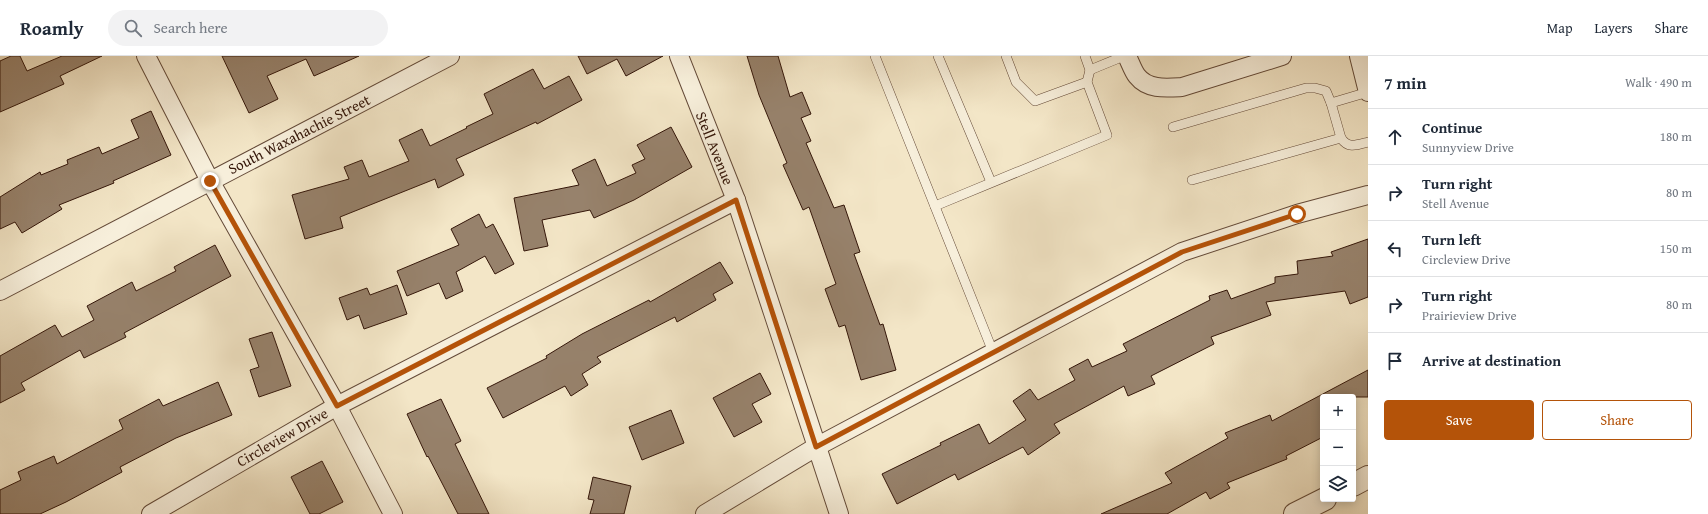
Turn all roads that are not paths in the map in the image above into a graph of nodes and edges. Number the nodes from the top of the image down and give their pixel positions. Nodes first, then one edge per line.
1 (146, 56) edge
2 (450, 56) edge
3 (678, 56) edge
4 (876, 56) edge
5 (938, 56) edge
6 (1006, 56) edge
7 (1085, 56) edge
8 (1124, 56) edge
9 (1127, 56) edge
10 (1282, 56) edge
11 (1359, 56) edge
12 (1090, 70) junction
13 (1087, 82) junction
14 (1368, 92) edge
15 (1331, 103) junction
16 (1174, 127) dead end
17 (1341, 138) junction
18 (1368, 142) edge
19 (1192, 180) dead end
20 (210, 181) junction
21 (991, 182) junction
22 (1368, 195) edge
23 (736, 200) junction
24 (934, 206) junction
25 (0, 291) edge
26 (993, 352) junction
27 (337, 406) junction
28 (816, 447) junction
29 (1368, 477) edge
30 (1356, 483) edge
31 (1320, 502) edge
32 (151, 514) edge
33 (393, 514) edge
34 (705, 514) edge
35 (839, 514) edge
36 (1295, 514) edge

1 - 20 street
2 - 20 street, South Waxahachie Street
3 - 23 street, Stell Avenue
4 - 24 lane
5 - 21 lane
6 - 13 lane
7 - 12 lane
8 - 12 lane
9 - 10 street
11 - 14 street
12 - 13 lane
13 - 21 lane
14 - 15 lane
15 - 16 lane
15 - 17 lane
17 - 18 lane
17 - 19 lane
20 - 25 street, South Waxahachie Street
20 - 27 street
21 - 24 lane
22 - 26 street
23 - 27 street, Circleview Drive
23 - 28 street, Stell Avenue
24 - 26 lane
26 - 28 street
27 - 32 street, Circleview Drive
27 - 33 street
28 - 34 street
28 - 35 street, Stell Avenue
29 - 30 street
31 - 36 street

